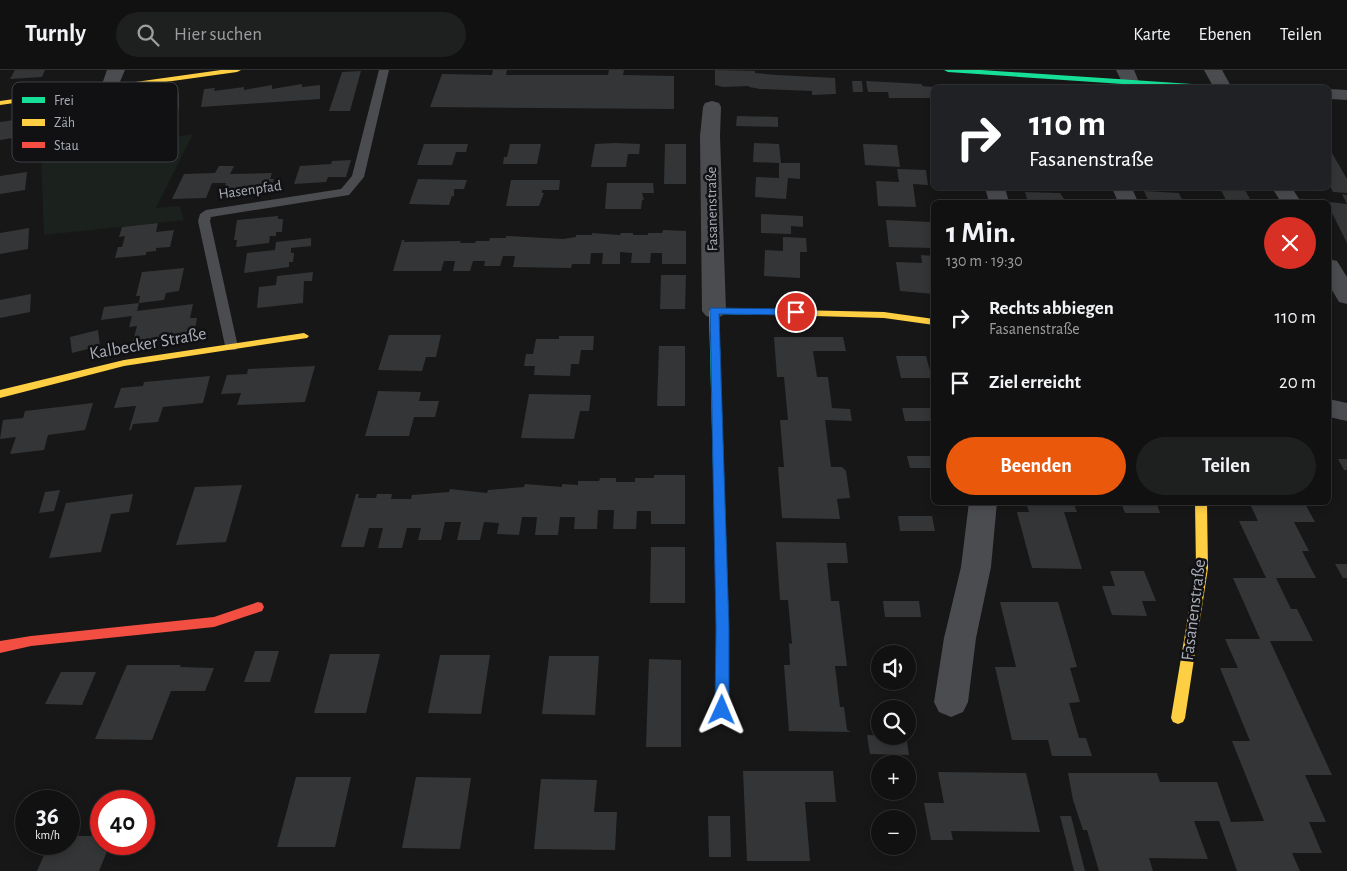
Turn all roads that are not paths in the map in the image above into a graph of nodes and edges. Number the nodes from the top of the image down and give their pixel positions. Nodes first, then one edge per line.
1 (238, 70) edge
2 (384, 70) edge
3 (948, 70) edge
4 (1213, 70) edge
5 (1035, 73) edge
6 (1127, 76) edge
7 (113, 78) edge
8 (95, 82) edge
9 (1199, 85) edge
10 (1221, 85) edge
11 (1331, 94) edge
12 (1347, 95) edge
13 (712, 107) dead end
14 (344, 192) joint
15 (1331, 269) edge
16 (1347, 297) edge
17 (714, 311) junction
18 (931, 322) edge
19 (304, 336) dead end
20 (231, 347) junction
21 (0, 394) edge
22 (1331, 408) edge
23 (1347, 412) edge
24 (983, 505) edge
25 (1201, 505) edge
26 (258, 606) dead end
27 (0, 647) edge
28 (951, 702) dead end
29 (722, 710) dead end
30 (1178, 718) dead end

1 - 7 street
2 - 14 lane
3 - 5 street
4 - 10 street
5 - 6 street
6 - 9 street
7 - 8 street
11 - 12 street
13 - 17 street, Fasanenstraße
14 - 20 lane, Hasenpfad
15 - 16 street
17 - 18 street
17 - 29 street, Fasanenstraße
19 - 20 street, Kalbecker Straße
20 - 21 street, Kalbecker Straße
22 - 23 street
24 - 28 street
25 - 30 street, Fasanenstraße
26 - 27 street

